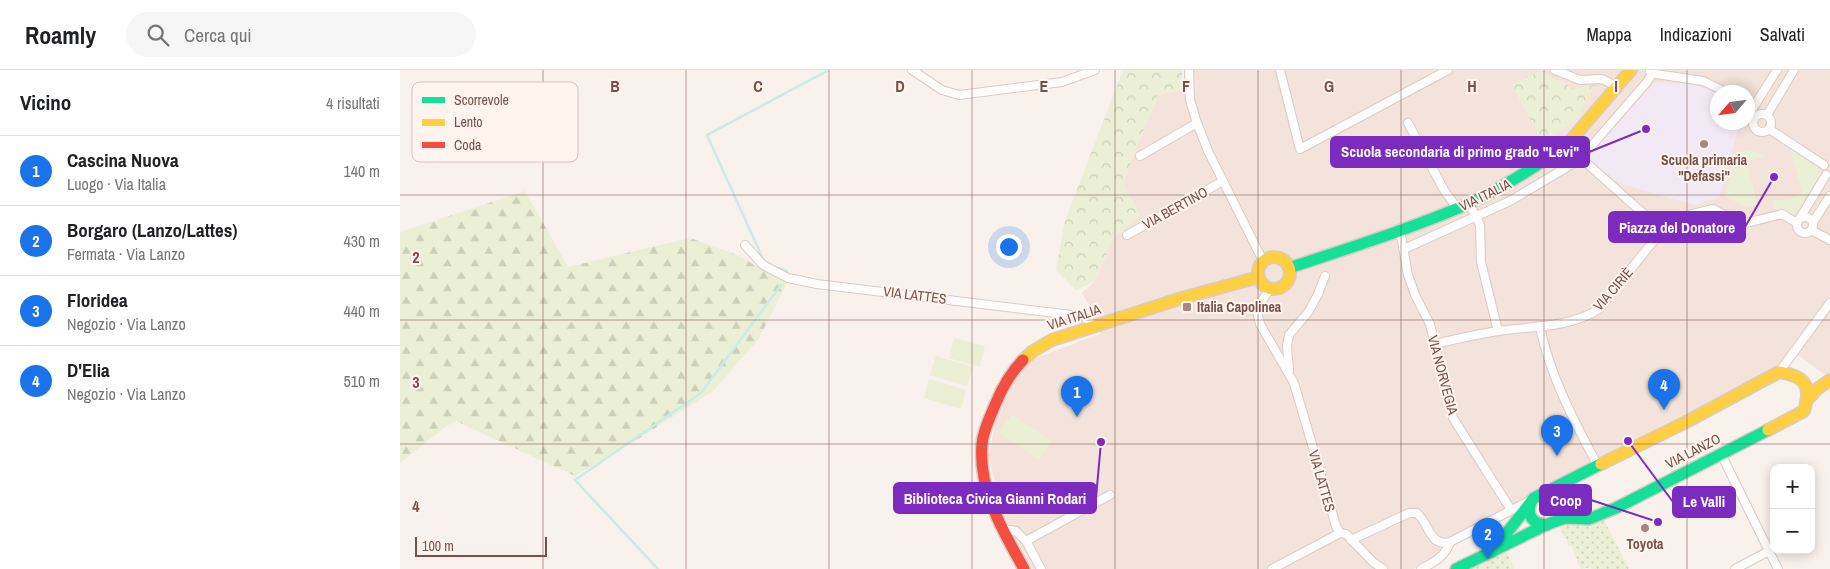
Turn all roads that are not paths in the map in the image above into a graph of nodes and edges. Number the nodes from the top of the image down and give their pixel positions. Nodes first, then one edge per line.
1 (912, 70) edge
2 (1096, 70) edge
3 (1189, 70) edge
4 (1280, 70) edge
5 (1448, 70) edge
6 (1556, 70) edge
7 (1631, 70) edge
8 (1777, 70) edge
9 (1794, 70) edge
10 (1651, 71) edge
11 (1711, 85) edge
12 (1618, 87) junction
13 (1755, 107) edge
14 (1755, 111) edge
15 (1767, 115) junction
16 (1197, 123) junction
17 (1408, 123) dead end
18 (1755, 128) edge
19 (1769, 129) junction
20 (1568, 144) junction
21 (1140, 156) dead end
22 (1580, 157) junction
23 (1827, 163) edge
24 (1828, 177) edge
25 (1223, 181) junction
26 (1830, 196) edge
27 (1469, 203) junction
28 (1458, 208) junction
29 (1476, 217) junction
30 (1799, 220) junction
31 (1812, 226) junction
32 (1400, 230) junction
33 (1663, 231) junction
34 (1127, 234) dead end
35 (1830, 240) edge
36 (745, 245) dead end
37 (1404, 249) junction
38 (1263, 261) junction
39 (1290, 268) junction
40 (1325, 276) dead end
41 (1258, 277) junction
42 (1270, 289) junction
43 (1830, 303) edge
44 (1093, 326) junction
45 (1540, 326) junction
46 (1498, 331) junction
47 (1435, 344) junction
48 (1289, 372) junction
49 (1779, 372) junction
50 (1803, 380) junction
51 (1828, 381) edge
52 (1809, 398) junction
53 (1721, 454) junction
54 (1598, 466) junction
55 (1110, 495) dead end
56 (1534, 498) junction
57 (1510, 510) junction
58 (1547, 525) junction
59 (1003, 529) junction
60 (1340, 533) junction
61 (1351, 540) junction
62 (1026, 541) junction
63 (1450, 542) junction
64 (1769, 551) junction
65 (1492, 552) junction
66 (1024, 569) edge
67 (1041, 569) edge
68 (1272, 569) edge
69 (1383, 569) edge
70 (1421, 569) edge
71 (1456, 569) edge
72 (1735, 569) edge
73 (1778, 569) edge

1 - 2 street
3 - 16 street, VIA BERTINO
4 - 5 street
6 - 12 street
7 - 12 street, VIA ITALIA
8 - 13 street
9 - 15 street
10 - 11 street
10 - 22 street, VIA ITALIA
12 - 20 street, VIA ITALIA
14 - 15 street
15 - 19 street
16 - 21 street
16 - 25 street, VIA BERTINO
17 - 28 street
18 - 19 street
19 - 23 street
20 - 22 street
20 - 27 street, VIA ITALIA
22 - 29 street, VIA ITALIA
22 - 33 street
23 - 24 street
24 - 30 street
25 - 34 street, VIA BERTINO
25 - 38 street, VIA BERTINO
26 - 31 street
27 - 28 street, VIA ITALIA
27 - 29 street
28 - 32 street, VIA ITALIA
29 - 37 street, VIA ITALIA
29 - 46 street
30 - 31 street
30 - 31 street
30 - 33 street, VIA CIRIÈ
31 - 35 street
32 - 37 street, VIA NORVEGIA
32 - 39 street, VIA ITALIA
33 - 45 street, VIA CIRIÈ
36 - 44 street, VIA LATTES
37 - 47 street, VIA NORVEGIA
38 - 39 street
38 - 41 street
39 - 42 street
40 - 48 street, VIA LATTES
41 - 42 street
41 - 44 street, VIA ITALIA
42 - 48 street, VIA LATTES
43 - 49 street
44 - 59 street, VIA ITALIA
45 - 46 street, VIA CIRIÈ
45 - 54 street
46 - 47 street, VIA CIRIÈ
47 - 57 street, VIA NORVEGIA
48 - 60 street, VIA LATTES
49 - 50 street
49 - 54 street, VIA LANZO
50 - 51 street
50 - 52 street
51 - 52 street
52 - 53 street, VIA LANZO
53 - 58 street, VIA LANZO
53 - 64 street
54 - 56 street, VIA LANZO
55 - 62 street
56 - 57 street, VIA LANZO
56 - 58 street
56 - 65 street
57 - 63 street, VIA LANZO
58 - 65 street, VIA LANZO
59 - 62 street
59 - 66 street, VIA ITALIA
60 - 61 street
60 - 68 street
61 - 63 street
61 - 69 street
62 - 67 street
63 - 70 street
64 - 72 street
64 - 73 street
65 - 71 street, VIA LANZO

